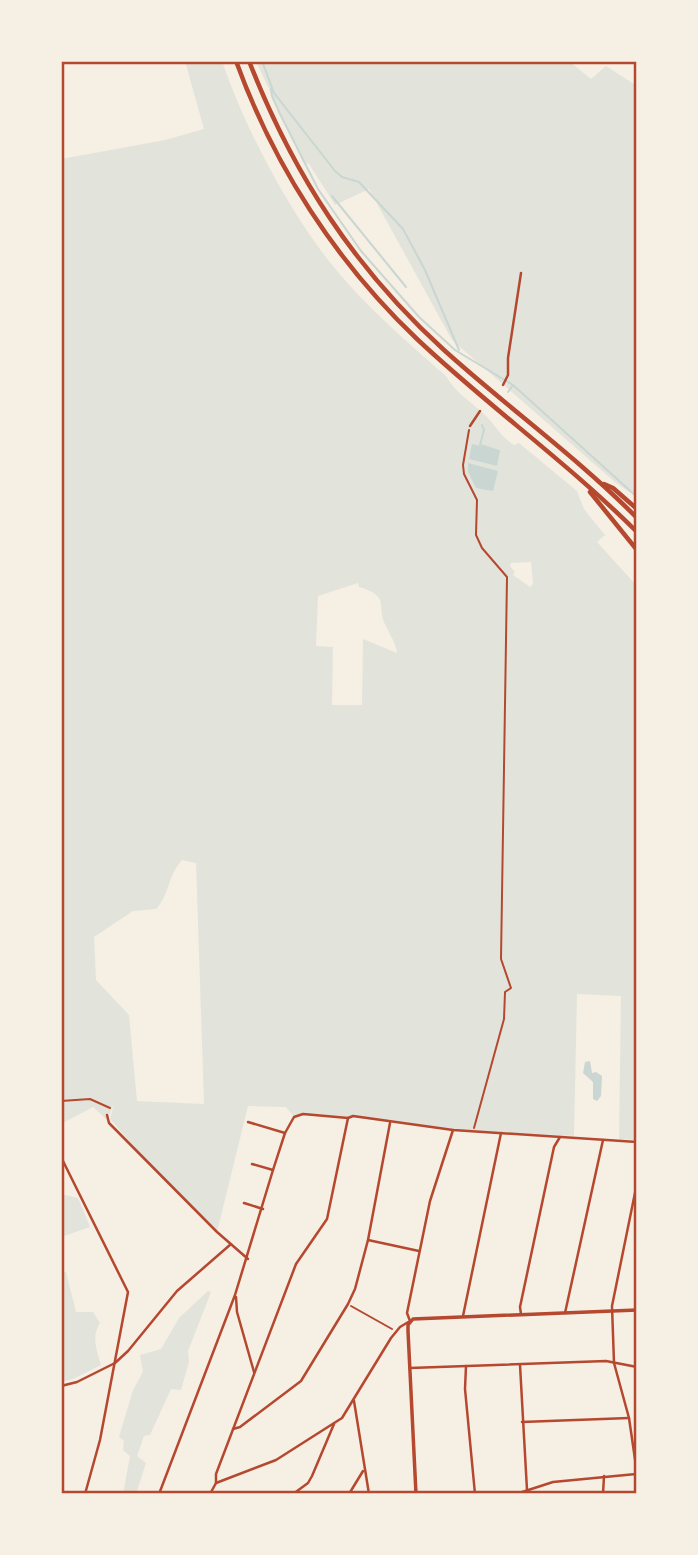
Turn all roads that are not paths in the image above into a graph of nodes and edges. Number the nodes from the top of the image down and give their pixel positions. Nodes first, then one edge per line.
1 (236, 61) edge
2 (249, 61) edge
3 (521, 273) dead end
4 (505, 381) dead end
5 (480, 411) dead end
6 (470, 426) road end
7 (580, 480) junction
8 (600, 482) junction
9 (637, 509) edge
10 (637, 518) edge
11 (637, 533) edge
12 (637, 550) edge
13 (107, 1115) dead end
14 (348, 1118) junction
15 (390, 1121) junction
16 (248, 1122) dead end
17 (453, 1130) junction
18 (285, 1133) junction
19 (500, 1133) junction
20 (548, 1135) junction
21 (561, 1137) junction
22 (603, 1140) junction
23 (637, 1142) edge
24 (554, 1147) junction
25 (61, 1157) edge
26 (252, 1164) dead end
27 (273, 1170) junction
28 (637, 1183) edge
29 (244, 1203) dead end
30 (262, 1209) junction
31 (368, 1240) junction
32 (231, 1244) junction
33 (419, 1251) junction
34 (248, 1259) junction
35 (236, 1295) junction
36 (637, 1310) edge
37 (612, 1311) junction
38 (565, 1312) junction
39 (520, 1314) junction
40 (463, 1316) junction
41 (410, 1321) junction
42 (114, 1363) junction
43 (614, 1363) junction
44 (520, 1365) junction
45 (466, 1366) junction
46 (637, 1367) edge
47 (410, 1368) junction
48 (254, 1372) junction
49 (61, 1386) edge
50 (354, 1401) junction
51 (629, 1418) junction
52 (522, 1422) junction
53 (334, 1424) junction
54 (233, 1429) junction
55 (363, 1471) junction
56 (637, 1474) edge
57 (604, 1476) junction
58 (216, 1483) junction
59 (527, 1490) junction
60 (85, 1494) edge
61 (159, 1494) edge
62 (210, 1494) edge
63 (293, 1494) edge
64 (349, 1494) edge
65 (369, 1494) edge
66 (416, 1494) edge
67 (475, 1494) edge
68 (516, 1494) edge
69 (603, 1494) edge

1 - 7 highway
2 - 8 highway
3 - 4 street
5 - 6 street
7 - 11 highway
7 - 12 highway
8 - 9 highway
8 - 10 highway
13 - 32 street
14 - 15 street
14 - 18 street
14 - 48 street
15 - 17 street
15 - 31 street
16 - 18 street
17 - 19 street
17 - 33 street
18 - 27 street
19 - 20 street
19 - 40 street
20 - 21 street
20 - 24 street
21 - 22 street
21 - 24 street
22 - 23 street
22 - 38 street
24 - 39 street
25 - 42 street
26 - 27 street
27 - 30 street
28 - 37 street
29 - 30 street
30 - 34 street
31 - 33 street
31 - 54 street
32 - 34 street
32 - 42 street
33 - 41 street
34 - 35 street
35 - 48 street
35 - 61 street
36 - 37 street
37 - 38 street
37 - 43 street
38 - 39 street
39 - 40 street
40 - 41 street
41 - 47 street
41 - 50 street
42 - 49 street
42 - 60 street
43 - 44 street
43 - 46 street
43 - 51 street
44 - 45 street
44 - 52 street
45 - 47 street
45 - 67 street
47 - 66 street
48 - 54 street
50 - 53 street
50 - 55 street
51 - 52 street
51 - 56 street
52 - 59 street
53 - 58 street
53 - 63 street
54 - 58 street
55 - 64 street
55 - 65 street
56 - 57 street
57 - 59 street
57 - 69 street
58 - 62 street
59 - 68 street

